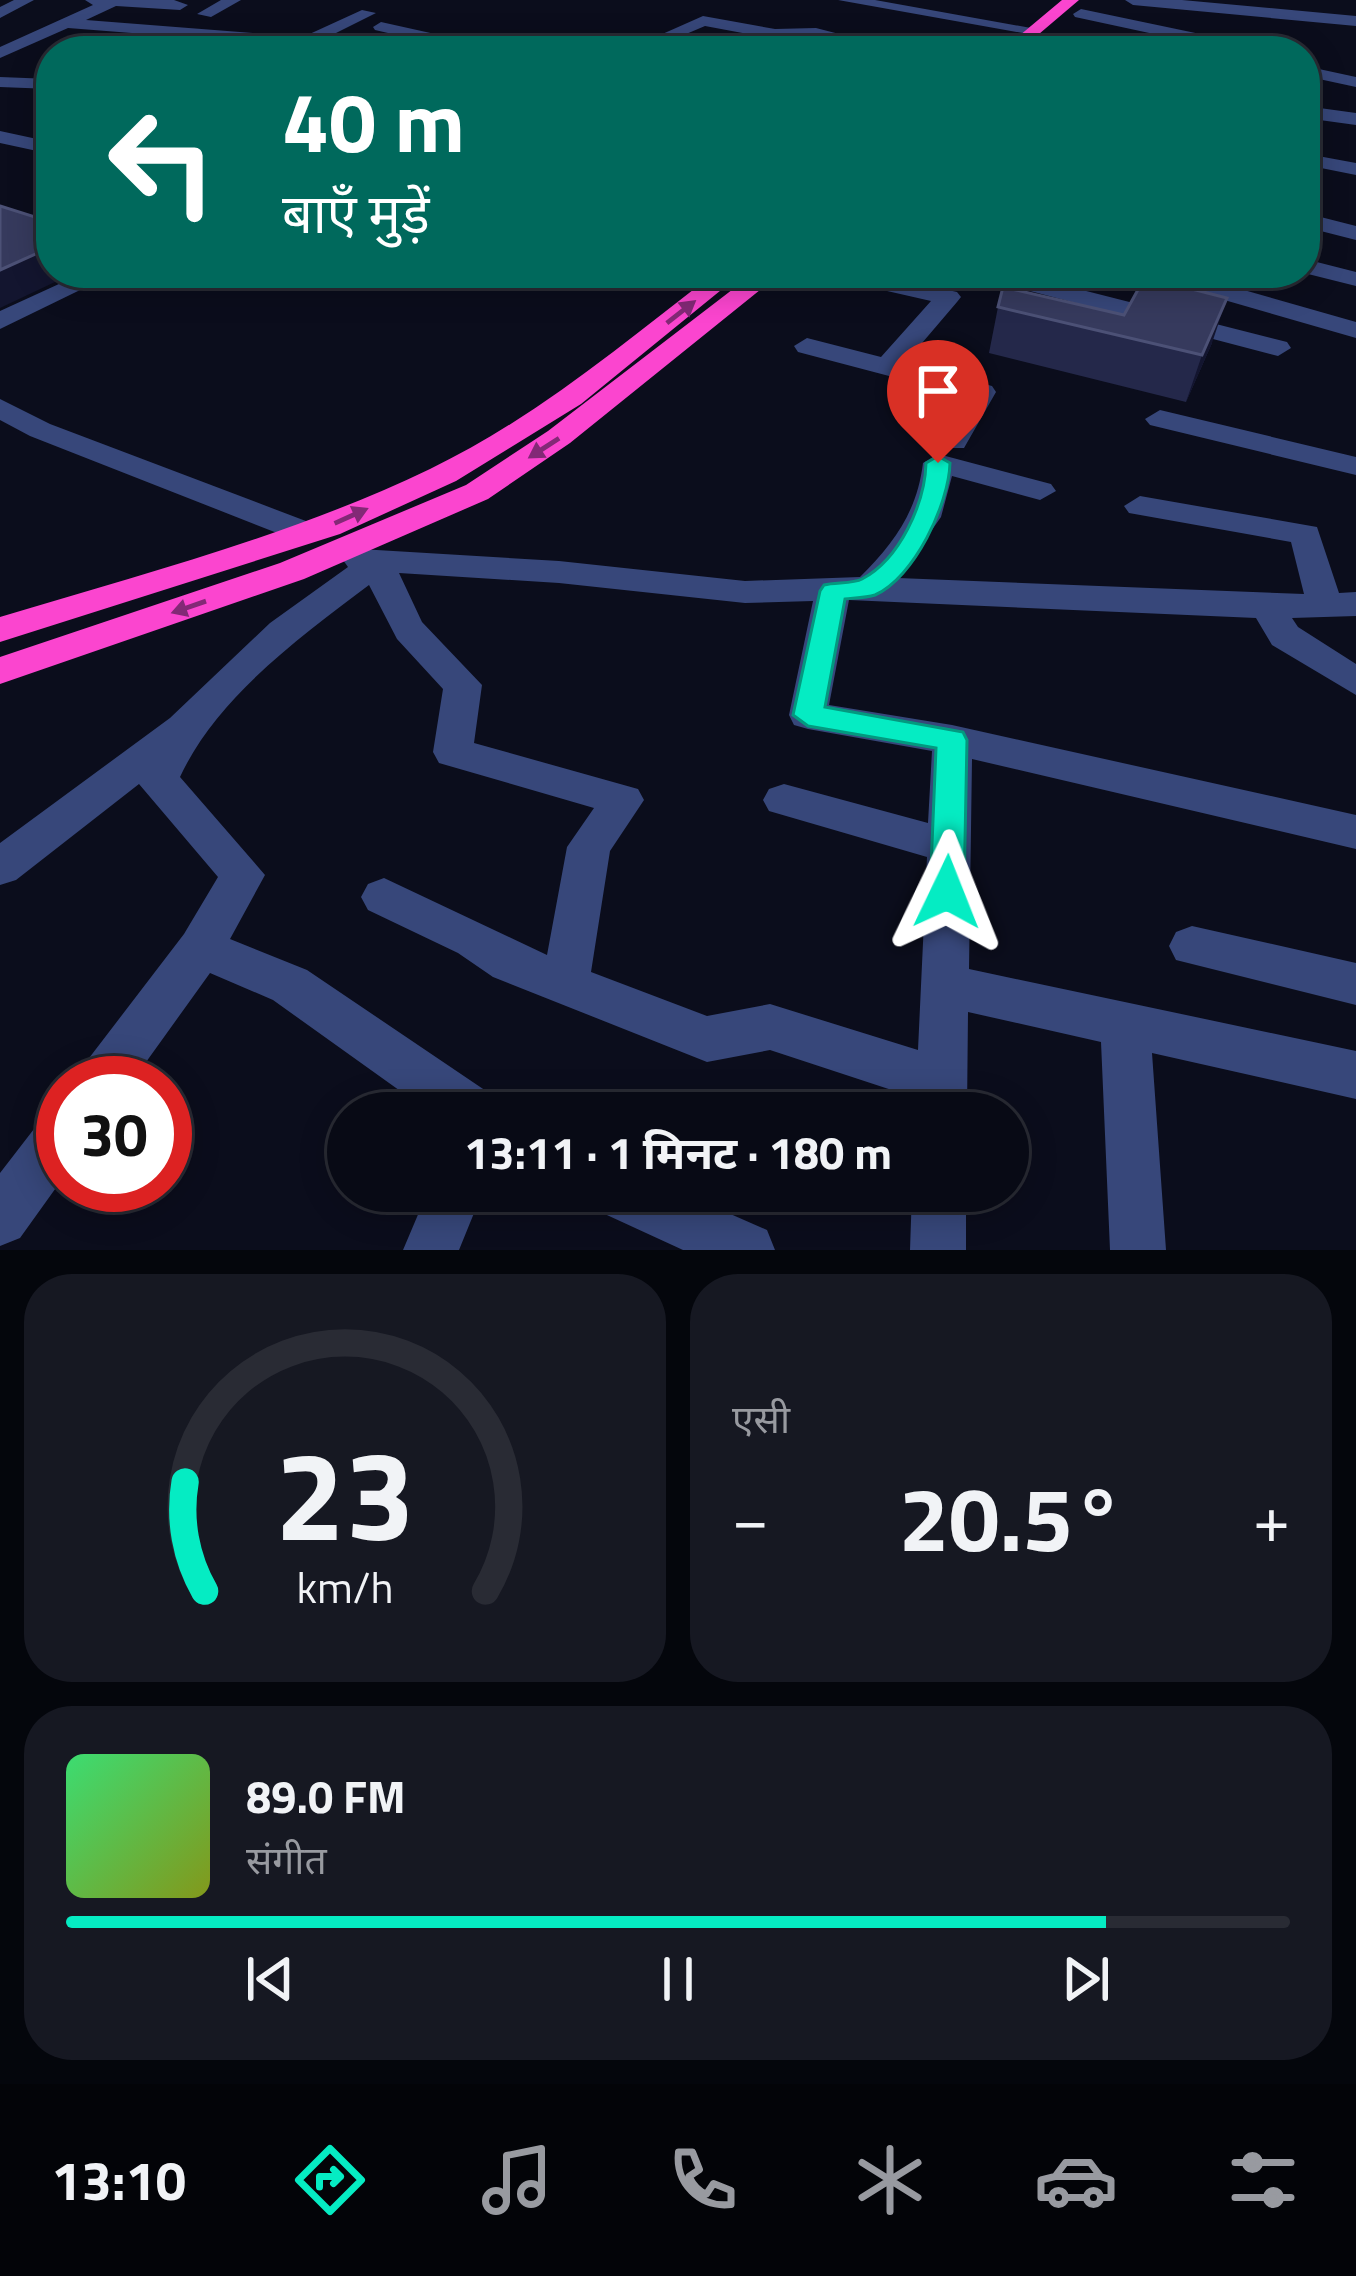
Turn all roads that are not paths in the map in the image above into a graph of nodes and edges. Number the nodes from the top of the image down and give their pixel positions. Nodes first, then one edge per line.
1 (26, 0) edge
2 (90, 0) edge
3 (232, 0) edge
4 (846, 0) edge
5 (1097, 0) edge
6 (1133, 0) edge
7 (114, 1) edge
8 (184, 3) edge
9 (1076, 7) edge
10 (0, 13) edge
11 (368, 13) dead end
12 (205, 14) junction
13 (1279, 16) junction
14 (402, 18) dead end
15 (152, 19) dead end
16 (1356, 21) edge
17 (67, 23) junction
18 (330, 27) junction
19 (0, 29) edge
20 (1034, 30) junction
21 (46, 33) junction
22 (376, 35) junction
23 (39, 36) edge
24 (204, 36) edge
25 (262, 36) edge
26 (314, 36) edge
27 (373, 36) edge
28 (383, 36) edge
29 (668, 36) edge
30 (830, 36) edge
31 (1027, 36) edge
32 (1053, 36) edge
33 (1192, 36) edge
34 (1356, 36) edge
35 (36, 37) edge
36 (0, 53) edge
37 (1320, 74) edge
38 (0, 82) edge
39 (1356, 82) edge
40 (36, 83) edge
41 (36, 86) edge
42 (1320, 94) edge
43 (1356, 102) edge
44 (10, 109) dead end
45 (1320, 114) edge
46 (1356, 119) edge
47 (0, 137) edge
48 (36, 138) edge
49 (27, 142) junction
50 (36, 144) edge
51 (1320, 162) edge
52 (1354, 164) edge
53 (1320, 224) edge
54 (1356, 233) edge
55 (1320, 270) edge
56 (1356, 279) edge
57 (71, 288) edge
58 (711, 288) edge
59 (750, 288) edge
60 (929, 288) edge
61 (1047, 288) edge
62 (1112, 288) edge
63 (1209, 288) edge
64 (1103, 302) junction
65 (0, 321) edge
66 (1356, 330) edge
67 (807, 346) dead end
68 (1278, 348) dead end
69 (887, 367) junction
70 (0, 408) edge
71 (1160, 419) dead end
72 (953, 442) dead end
73 (1356, 466) edge
74 (1040, 491) dead end
75 (1141, 506) dead end
76 (317, 545) junction
77 (379, 561) junction
78 (851, 590) junction
79 (1340, 604) edge
80 (1267, 607) junction
81 (0, 629) edge
82 (0, 671) edge
83 (1356, 682) edge
84 (184, 728) junction
85 (952, 740) junction
86 (784, 800) dead end
87 (1356, 832) edge
88 (949, 846) junction
89 (0, 866) edge
90 (384, 897) dead end
91 (1192, 946) dead end
92 (201, 948) junction
93 (1356, 984) edge
94 (566, 985) junction
95 (945, 986) junction
96 (1125, 1026) junction
97 (121, 1056) edge
98 (1356, 1075) edge
99 (445, 1092) edge
100 (929, 1092) edge
101 (941, 1092) edge
102 (36, 1169) edge
103 (447, 1212) edge
104 (662, 1212) edge
105 (939, 1212) edge
106 (0, 1218) edge
107 (431, 1250) edge
108 (747, 1250) edge
109 (938, 1250) edge
110 (1138, 1250) edge

1 - 10 street
2 - 7 street
3 - 12 street
4 - 20 street
5 - 9 highway
6 - 13 street
7 - 8 street
7 - 17 street
8 - 12 street
9 - 20 highway
9 - 32 highway
9 - 33 street
11 - 18 street
12 - 18 street
13 - 16 street
13 - 34 street
14 - 22 street
15 - 25 street
17 - 21 street
17 - 24 street
18 - 26 street
19 - 21 street
20 - 31 highway
21 - 23 street
22 - 27 street
22 - 28 street
29 - 30 street
35 - 36 street
37 - 39 street
38 - 40 street
41 - 44 street
42 - 43 street
45 - 46 street
47 - 49 street
48 - 49 street
49 - 50 street
51 - 52 street
53 - 54 street
55 - 56 street
57 - 65 street
76 -> 58 highway
59 -> 76 highway
60 - 69 street
61 - 64 street
62 - 64 street
63 - 66 street
64 - 68 street
67 - 69 street
69 - 72 street
70 - 76 street
71 - 73 street
74 - 78 street
75 - 79 street
76 - 77 street
76 - 81 highway
76 -> 82 highway
77 - 78 street
77 - 84 street
77 - 94 street
78 - 80 street
78 - 85 street
79 - 80 street
80 - 83 street
84 - 89 street
84 - 92 street
85 - 87 street
85 - 88 street
86 - 88 street
88 - 95 street
90 - 94 street
91 - 93 street
92 - 97 street
92 - 99 street
94 - 100 street
95 - 96 street
95 - 101 street
96 - 98 street
96 - 110 street
102 - 106 street
103 - 107 street
104 - 108 street
105 - 109 street

